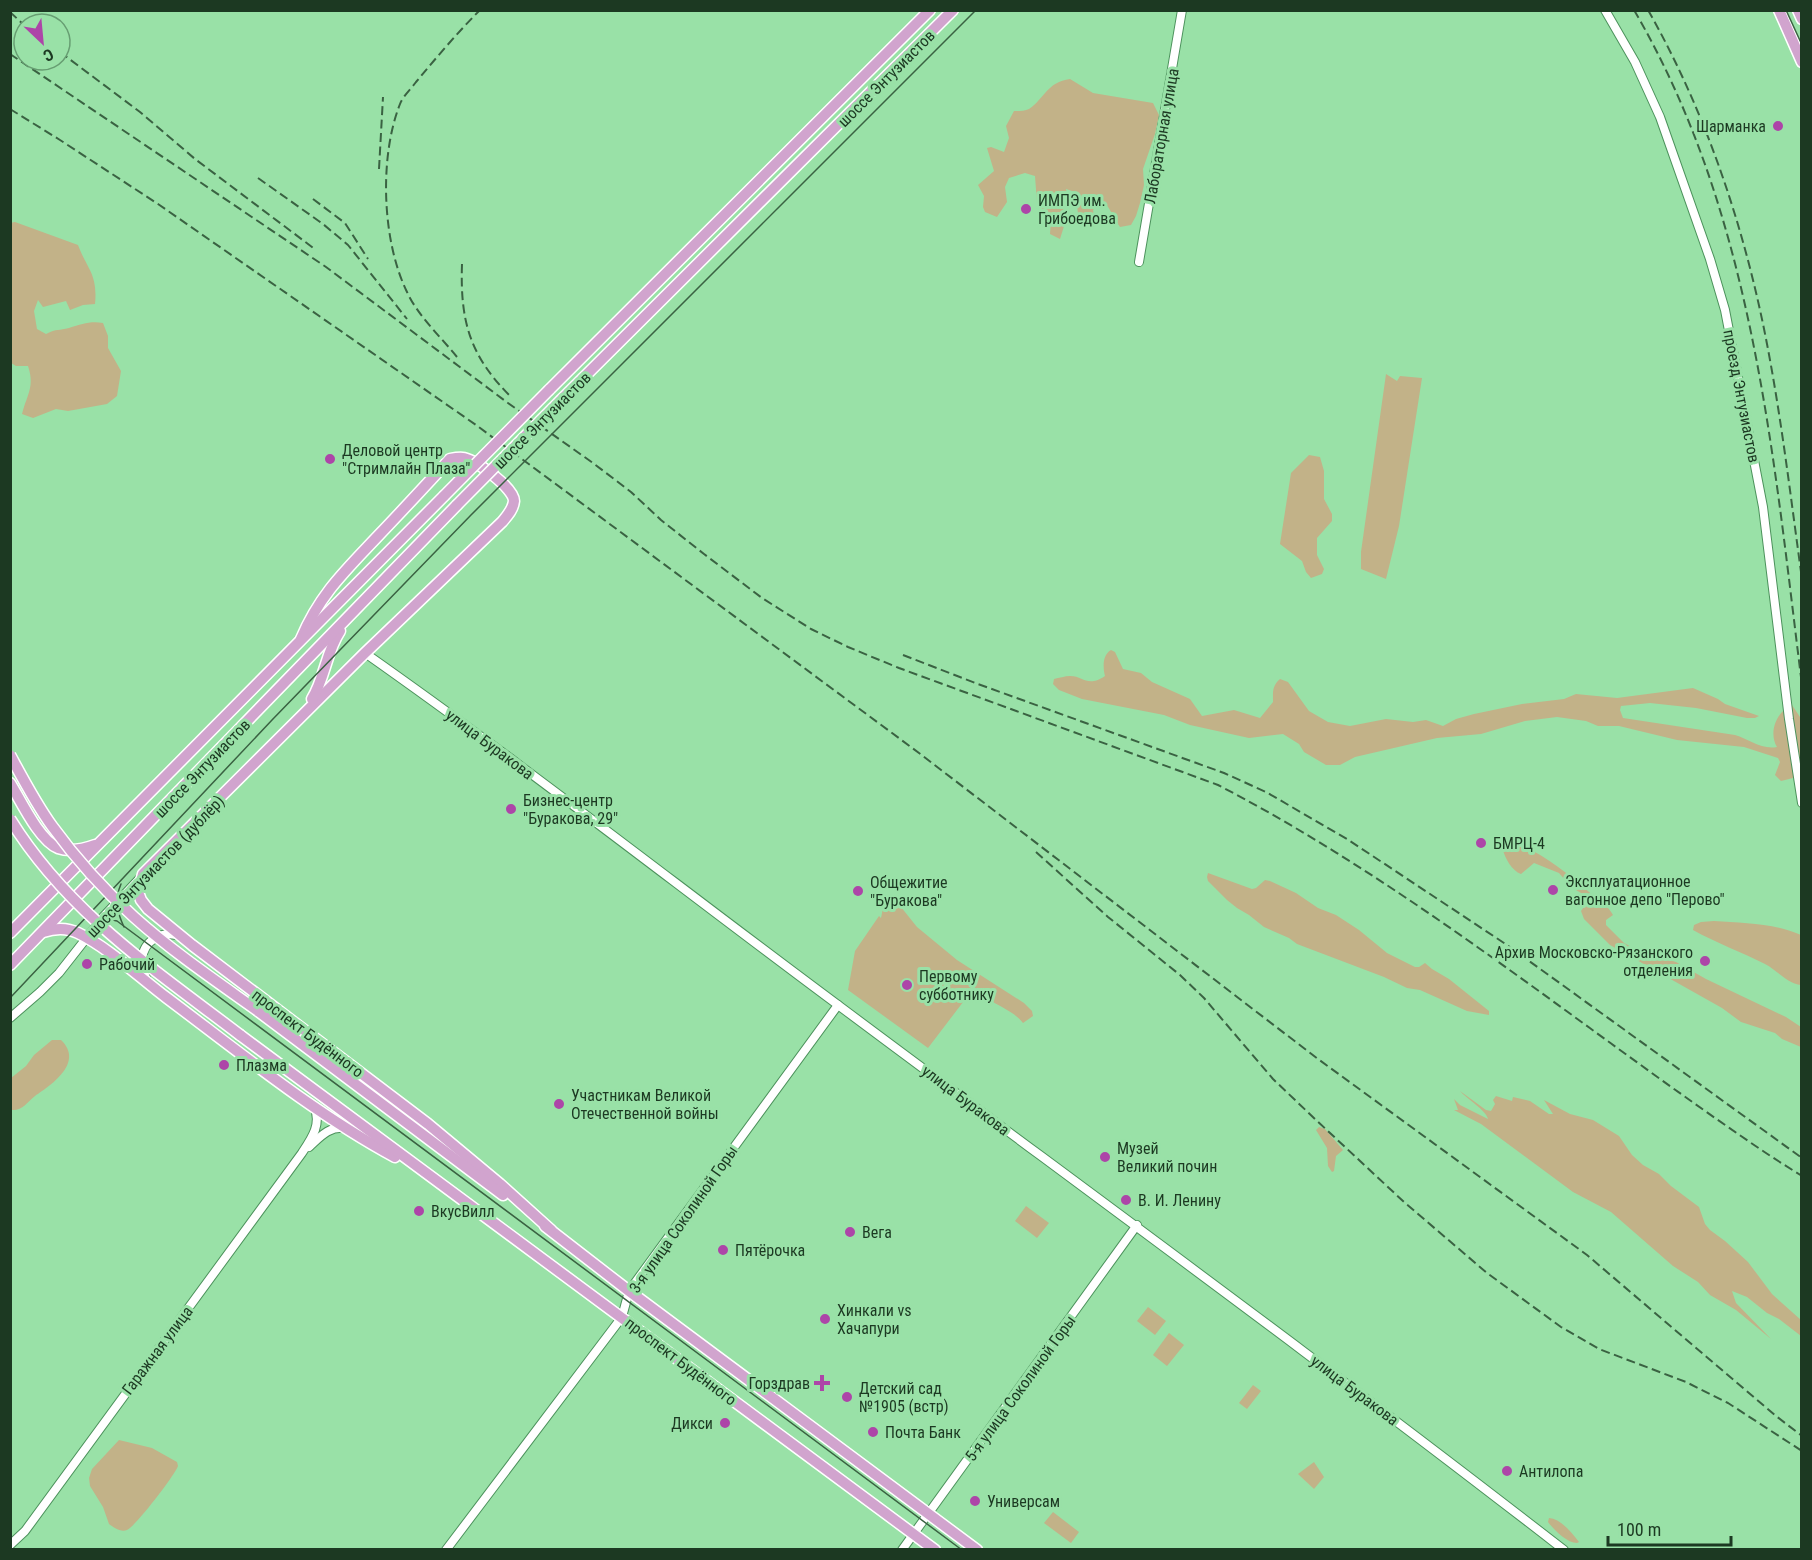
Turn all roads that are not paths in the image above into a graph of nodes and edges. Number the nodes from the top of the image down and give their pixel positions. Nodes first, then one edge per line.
1 (930, 10) edge
2 (954, 10) edge
3 (1182, 10) edge
4 (1605, 10) edge
5 (1779, 10) edge
6 (1798, 10) edge
7 (1802, 19) edge
8 (1802, 62) edge
9 (1139, 262) dead end
10 (352, 614) junction
11 (301, 639) junction
12 (365, 653) junction
13 (302, 716) junction
14 (1791, 734) junction
15 (1802, 736) edge
16 (10, 755) edge
17 (10, 783) edge
18 (1802, 803) edge
19 (10, 819) edge
20 (98, 844) junction
21 (143, 874) junction
22 (43, 932) junction
23 (10, 933) edge
24 (86, 937) junction
25 (183, 938) junction
26 (10, 965) edge
27 (148, 984) junction
28 (838, 1005) junction
29 (10, 1018) edge
30 (314, 1106) junction
31 (345, 1128) junction
32 (368, 1136) junction
33 (302, 1153) junction
34 (1137, 1225) junction
35 (551, 1230) junction
36 (629, 1291) junction
37 (622, 1317) junction
38 (928, 1514) junction
39 (25, 1531) junction
40 (914, 1533) junction
41 (10, 1545) edge
42 (16, 1550) edge
43 (446, 1550) edge
44 (902, 1550) edge
45 (935, 1550) edge
46 (977, 1550) edge
47 (1564, 1550) edge

1 - 11 main road, шоссе Энтузиастов, bridge
2 - 10 main road, шоссе Энтузиастов, bridge
3 - 9 street, Лабораторная улица
4 - 14 street, проезд Энтузиастов
5 - 8 main road
6 - 7 main road
10 - 13 main road
10 - 22 main road, шоссе Энтузиастов
11 - 12 main road
11 - 20 main road, шоссе Энтузиастов
12 - 13 main road
12 - 28 street, улица Буракова
13 - 21 main road, шоссе Энтузиастов (дублёр)
14 - 15 street
14 - 18 street, проезд Энтузиастов
16 - 35 main road, проспект Будённого, bridge
17 - 20 main road
19 - 32 main road, проспект Будённого, bridge
20 - 23 main road, шоссе Энтузиастов
21 - 24 street, шоссе Энтузиастов (дублёр)
21 - 25 main road, проспект Будённого
22 - 24 main road, проспект Будённого
22 - 26 main road, шоссе Энтузиастов
24 - 27 main road, проспект Будённого
24 - 29 street, шоссе Энтузиастов (дублёр)
25 - 27 street
25 - 35 main road, проспект Будённого
27 - 30 main road, проспект Будённого
28 - 34 street, улица Буракова
28 - 36 street, 3-я улица Соколиной Горы
30 - 31 main road, проспект Будённого
30 - 33 street, Гаражная улица
31 - 32 main road, проспект Будённого
31 - 33 street, Гаражная улица
32 - 37 main road, проспект Будённого
33 - 39 street, Гаражная улица
34 - 38 street, 5-я улица Соколиной Горы
34 - 47 street, улица Буракова
35 - 36 main road, проспект Будённого
36 - 37 street, 3-я улица Соколиной Горы
36 - 38 main road, проспект Будённого
37 - 40 main road, проспект Будённого
37 - 43 street, 3-я улица Соколиной Горы
38 - 40 street, 5-я улица Соколиной Горы
38 - 46 main road, проспект Будённого
39 - 41 street, Гаражная улица
39 - 42 street
40 - 44 street, 5-я улица Соколиной Горы
40 - 45 main road, проспект Будённого

